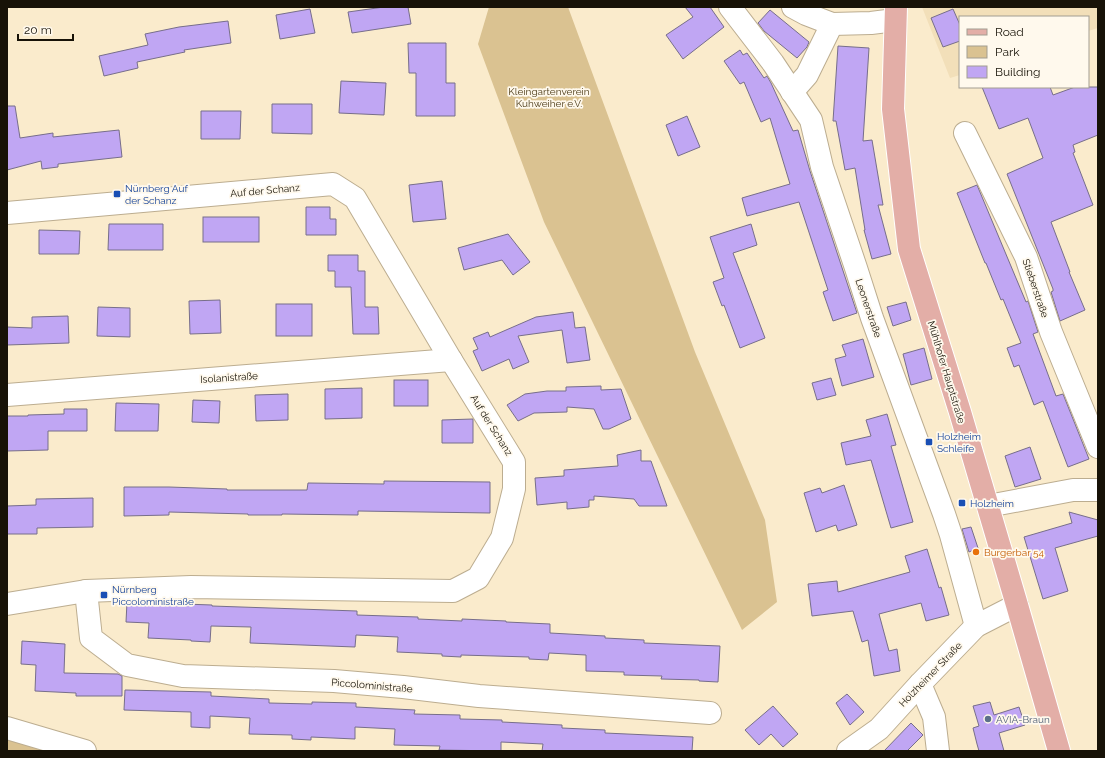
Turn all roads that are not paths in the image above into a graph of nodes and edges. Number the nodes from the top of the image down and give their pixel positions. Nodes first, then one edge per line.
1 (730, 7) edge
2 (802, 9) edge
3 (895, 14) edge
4 (832, 24) junction
5 (792, 92) junction
6 (965, 133) dead end
7 (7, 213) edge
8 (451, 360) junction
9 (7, 395) edge
10 (1098, 447) edge
11 (1098, 490) edge
12 (988, 506) junction
13 (86, 591) junction
14 (7, 604) edge
15 (1017, 605) junction
16 (976, 626) junction
17 (920, 684) junction
18 (710, 713) dead end
19 (7, 728) edge
20 (85, 751) edge
21 (848, 751) edge
22 (938, 751) edge
23 (1059, 751) edge

1 - 5 street, Leonerstraße
2 - 4 street
3 - 4 street
3 - 12 main road, Mühlhofer Hauptstraße
4 - 5 street
5 - 16 street, Leonerstraße
6 - 10 street, Stieberstraße
7 - 8 street, Auf der Schanz
8 - 9 street, Isolanistraße
8 - 13 street, Auf der Schanz
11 - 12 street
12 - 15 main road, Mühlhofer Hauptstraße
13 - 14 street, Auf der Schanz
13 - 18 street, Piccoloministraße
15 - 16 street, Holzheimer Straße
15 - 23 main road, Mühlhofer Hauptstraße
16 - 17 street, Holzheimer Straße
17 - 21 street, Holzheimer Straße
17 - 22 street
19 - 20 street

